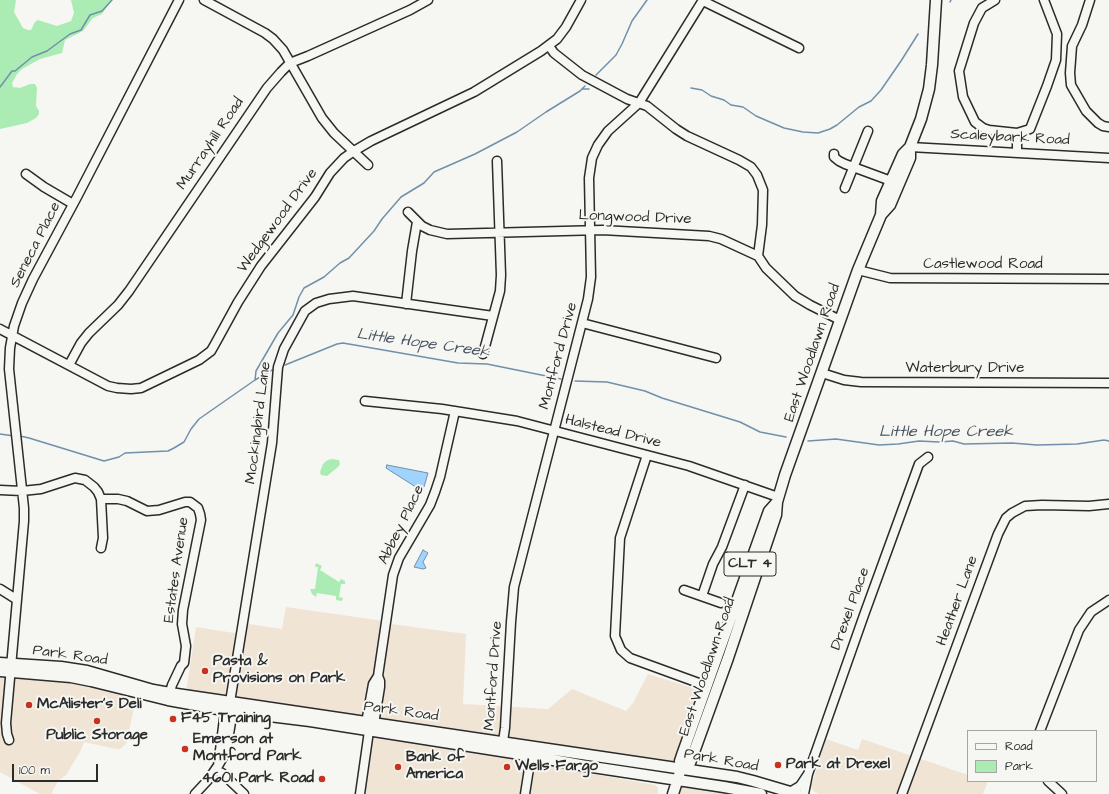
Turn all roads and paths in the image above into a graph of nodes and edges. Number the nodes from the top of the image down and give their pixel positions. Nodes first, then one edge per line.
1 (179, 0) edge
2 (204, 0) edge
3 (428, 0) edge
4 (581, 0) edge
5 (703, 0) edge
6 (936, 0) edge
7 (995, 0) edge
8 (1044, 0) edge
9 (1090, 0) edge
10 (549, 46) junction
11 (799, 48) dead end
12 (290, 63) junction
13 (638, 103) junction
14 (1109, 127) edge
15 (868, 131) dead end
16 (1017, 133) junction
17 (910, 147) junction
18 (354, 151) junction
19 (1017, 152) junction
20 (834, 154) dead end
21 (1109, 158) edge
22 (497, 161) dead end
23 (368, 165) dead end
24 (854, 167) junction
25 (26, 174) dead end
26 (890, 181) junction
27 (846, 188) dead end
28 (73, 204) junction
29 (408, 212) dead end
30 (881, 215) junction
31 (417, 222) junction
32 (590, 230) junction
33 (500, 233) junction
34 (758, 256) junction
35 (858, 270) junction
36 (1109, 279) edge
37 (406, 304) junction
38 (493, 316) junction
39 (840, 320) junction
40 (582, 323) junction
41 (0, 329) edge
42 (12, 335) junction
43 (483, 354) dead end
44 (716, 358) dead end
45 (69, 365) junction
46 (822, 373) junction
47 (1109, 383) edge
48 (365, 401) dead end
49 (455, 411) junction
50 (554, 431) junction
51 (647, 455) junction
52 (928, 457) dead end
53 (745, 485) junction
54 (0, 490) edge
55 (22, 491) junction
56 (101, 499) junction
57 (777, 499) junction
58 (1109, 504) edge
59 (101, 548) dead end
60 (0, 589) edge
61 (684, 590) dead end
62 (702, 596) junction
63 (16, 599) junction
64 (1109, 600) edge
65 (721, 603) dead end
66 (5, 667) edge
67 (707, 686) junction
68 (169, 696) junction
69 (230, 706) junction
70 (370, 726) junction
71 (1040, 730) edge
72 (9, 740) dead end
73 (502, 747) junction
74 (531, 756) junction
75 (216, 768) junction
76 (681, 769) junction
77 (808, 774) junction
78 (678, 780) junction
79 (1049, 782) edge
80 (793, 793) edge
81 (195, 794) edge
82 (244, 794) edge
83 (360, 794) edge
84 (525, 794) edge
85 (673, 794) edge
86 (761, 794) edge
87 (804, 794) edge
88 (902, 794) edge
89 (1062, 794) edge

1 - 28 street, Seneca Place
2 - 12 street
3 - 12 street, Murrayhill Road
4 - 10 street, Wedgewood Drive
5 - 11 street
5 - 13 street, Montford Drive
6 - 17 main road, East Woodlawn Road
7 - 16 street
8 - 16 street
9 - 14 street
10 - 13 street
10 - 18 street, Wedgewood Drive
12 - 18 street
12 - 45 street, Murrayhill Road
13 - 32 street, Montford Drive
13 - 34 street
15 - 24 street
16 - 19 street
17 - 19 street, Scaleybark Road
17 - 26 main road, East Woodlawn Road
17 - 30 main road, East Woodlawn Road
18 - 23 street
18 - 45 street, Wedgewood Drive
19 - 21 street, Scaleybark Road
20 - 24 street
22 - 33 street
24 - 26 street
24 - 27 street
25 - 28 street
26 - 30 main road, East Woodlawn Road
28 - 42 street, Seneca Place
29 - 31 street, Longwood Drive
30 - 35 main road, East Woodlawn Road
31 - 33 street, Longwood Drive
31 - 37 street
32 - 33 street, Longwood Drive
32 - 34 street, Longwood Drive
32 - 40 street, Montford Drive
33 - 38 street
34 - 39 street, Longwood Drive
35 - 36 street, Castlewood Road
35 - 39 main road, East Woodlawn Road
37 - 38 street, Mockingbird Lane
37 - 69 street, Mockingbird Lane
38 - 43 street
39 - 46 main road, East Woodlawn Road
40 - 44 street
40 - 50 street, Montford Drive
41 - 42 street, Wedgewood Drive
42 - 45 street, Wedgewood Drive
42 - 55 street, Seneca Place
46 - 47 street, Waterbury Drive
46 - 57 main road, East Woodlawn Road
48 - 49 street, Halstead Drive
49 - 50 street, Halstead Drive
49 - 70 street, Abbey Place
50 - 51 street, Halstead Drive
50 - 73 street, Montford Drive
51 - 53 street, Halstead Drive
51 - 67 street
52 - 77 street, Drexel Place
53 - 57 street, Halstead Drive
53 - 62 street
54 - 55 street
55 - 56 street
55 - 63 street, Seneca Place
56 - 59 street
56 - 68 street, Estates Avenue
57 - 67 main road, East Woodlawn Road / CLT 4
57 - 76 main road, East Woodlawn Road
58 - 88 street, Heather Lane
60 - 63 street
61 - 62 street
62 - 65 street
63 - 66 street, Seneca Place
64 - 71 street
66 - 68 main road, Park Road
66 - 72 street, Seneca Place
67 - 76 main road, East Woodlawn Road / CLT 4
68 - 69 main road, Park Road
69 - 70 main road, Park Road
69 - 75 street, Mockingbird Lane
70 - 73 main road, Park Road
70 - 83 street
73 - 74 main road, Park Road
73 - 76 main road, Park Road
74 - 78 main road, Park Road
74 - 84 street
75 - 81 street
75 - 82 street
76 - 78 main road, East Woodlawn Road
76 - 80 main road, Park Road
77 - 80 street, Drexel Place
77 - 87 street, Drexel Place
78 - 85 main road, East Woodlawn Road
78 - 86 main road, Park Road
79 - 89 street

